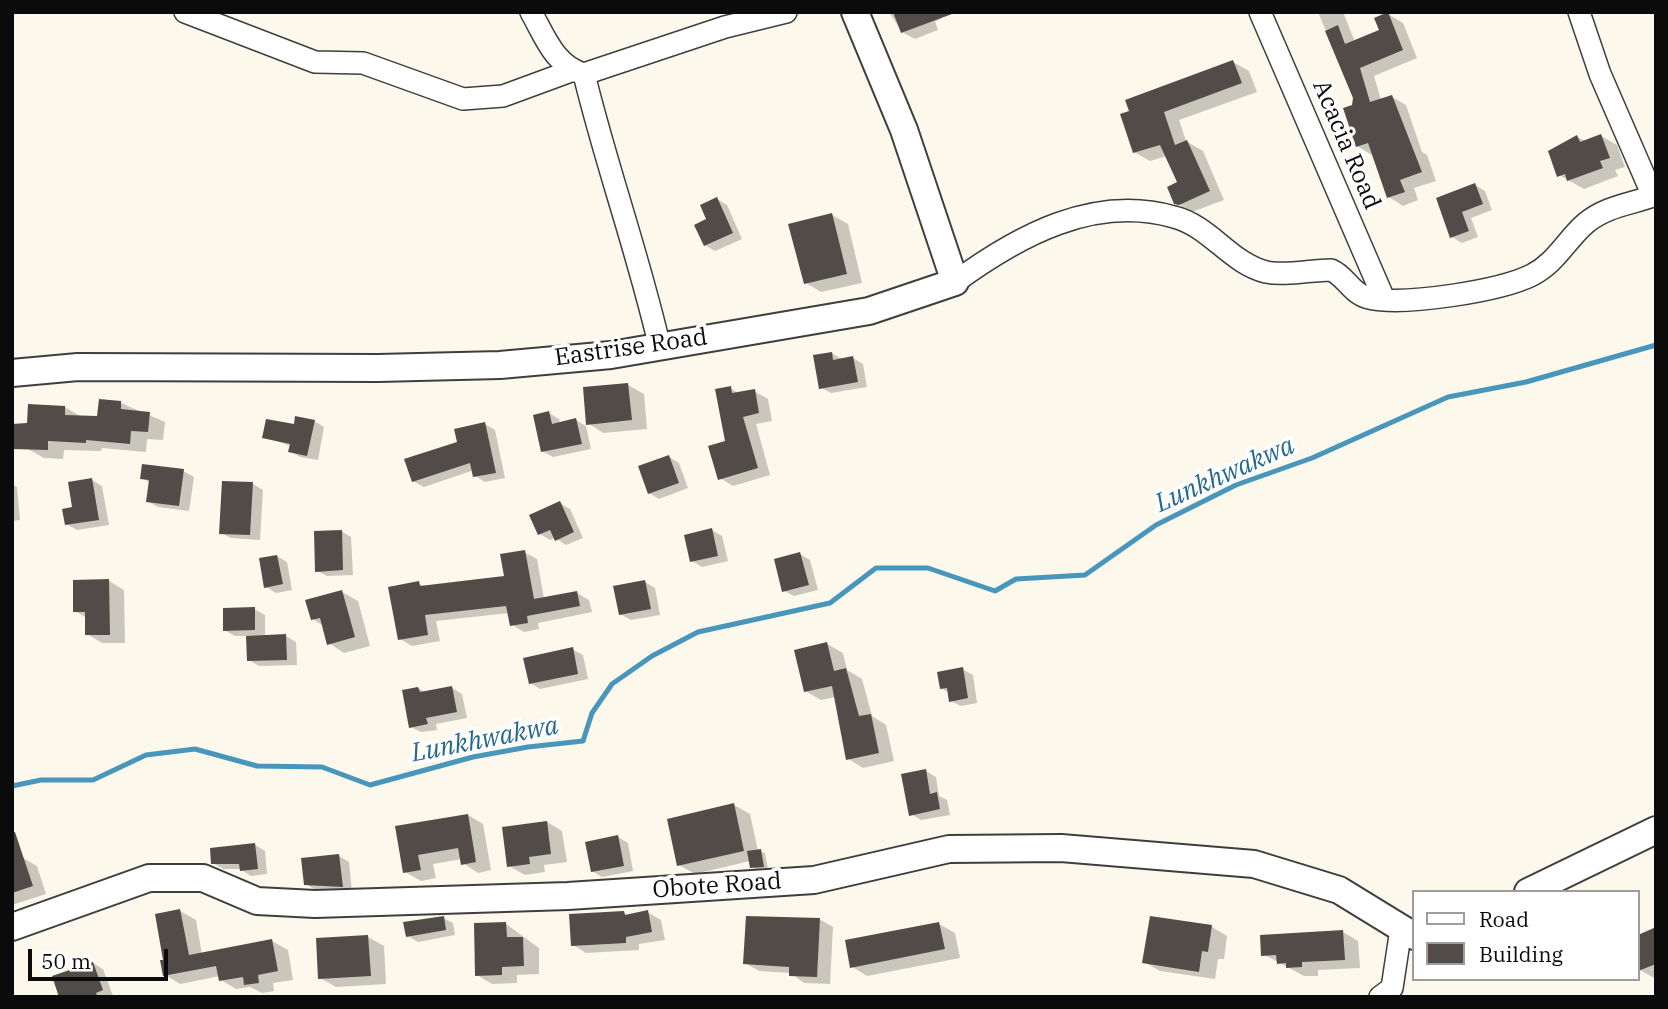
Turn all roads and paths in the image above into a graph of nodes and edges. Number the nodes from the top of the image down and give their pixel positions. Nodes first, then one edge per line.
1 (185, 12) edge
2 (531, 12) edge
3 (786, 12) edge
4 (855, 12) edge
5 (1260, 12) edge
6 (1579, 12) edge
7 (577, 72) junction
8 (1654, 196) edge
9 (955, 282) junction
10 (1384, 299) junction
11 (659, 344) junction
12 (12, 373) edge
13 (1656, 830) edge
14 (1532, 890) edge
15 (12, 927) edge
16 (1408, 933) edge
17 (1380, 997) edge

1 - 7 street
2 - 7 street
3 - 7 street
4 - 9 street
5 - 10 street, Acacia Road
6 - 8 street
7 - 11 street
8 - 10 street
9 - 10 street
9 - 11 street, Eastrise Road
11 - 12 street, Eastrise Road
13 - 14 street
15 - 16 street, Obote Road
16 - 17 street

